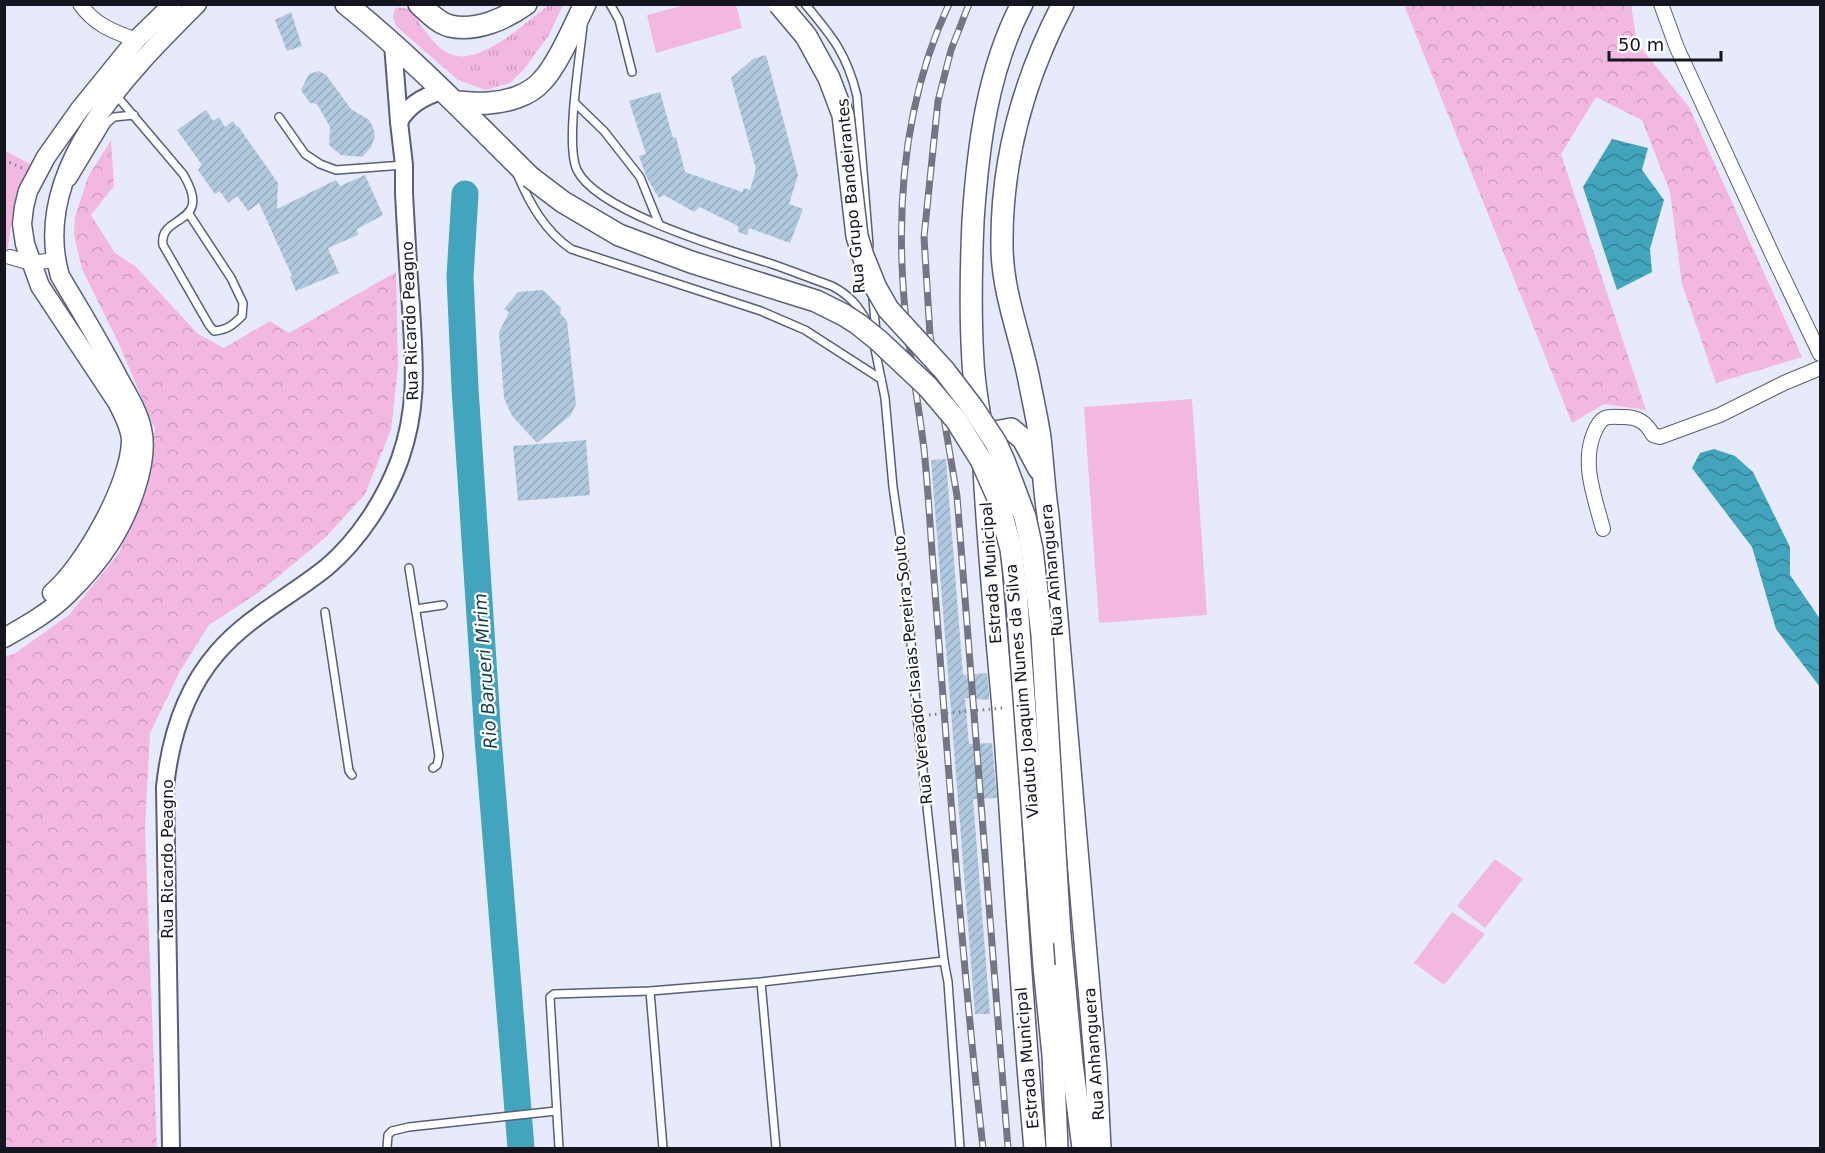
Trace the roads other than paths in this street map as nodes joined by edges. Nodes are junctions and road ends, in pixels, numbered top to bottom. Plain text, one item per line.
1 (80, 4) edge
2 (173, 4) edge
3 (197, 4) edge
4 (346, 4) edge
5 (372, 4) edge
6 (526, 4) edge
7 (610, 4) edge
8 (779, 4) edge
9 (805, 4) edge
10 (1022, 4) edge
11 (1063, 4) edge
12 (1661, 4) edge
13 (420, 5) edge
14 (585, 5) edge
15 (135, 40) junction
16 (389, 40) junction
17 (632, 72) dead end
18 (115, 93) junction
19 (449, 96) junction
20 (575, 103) junction
21 (134, 115) junction
22 (279, 117) dead end
23 (399, 122) junction
24 (497, 144) junction
25 (404, 165) junction
26 (59, 200) junction
27 (189, 214) junction
28 (22, 224) junction
29 (659, 224) junction
30 (7, 258) edge
31 (56, 260) junction
32 (31, 263) junction
33 (1821, 354) edge
34 (878, 365) junction
35 (1821, 368) edge
36 (881, 379) junction
37 (983, 449) junction
38 (1043, 481) junction
39 (1603, 529) dead end
40 (409, 568) dead end
41 (443, 604) dead end
42 (416, 609) junction
43 (325, 612) dead end
44 (4, 625) edge
45 (4, 638) edge
46 (433, 768) dead end
47 (352, 775) dead end
48 (944, 961) junction
49 (761, 982) junction
50 (650, 991) junction
51 (556, 1111) junction
52 (171, 1149) edge
53 (387, 1149) edge
54 (559, 1149) edge
55 (663, 1149) edge
56 (776, 1149) edge
57 (960, 1149) edge
58 (1035, 1149) edge
59 (1057, 1149) edge
60 (1083, 1149) edge
61 (1100, 1149) edge

1 - 15 street
2 - 15 main road
3 - 18 main road
4 - 16 main road
5 - 16 main road
6 - 13 main road
7 - 17 lane
8 - 60 main road, Viaduto Joaquim Nunes da Silva, bridge
9 - 34 lane, Rua Grupo Bandeirantes
10 - 37 main road, Estrada Municipal
11 - 38 main road, Rua Anhanguera
12 - 33 street
14 - 19 main road
14 - 20 lane, Rua Vereador Isaias Pereira Souto
15 - 28 main road
16 - 19 main road
16 - 23 street, Rua Ricardo Peagno
18 - 21 lane
18 - 26 main road
19 - 23 street
19 - 24 main road, Viaduto Joaquim Nunes da Silva
20 - 29 lane
20 - 29 lane, Rua Vereador Isaias Pereira Souto
21 - 26 lane
21 - 27 lane
22 - 25 lane
23 - 25 street, Rua Ricardo Peagno
24 - 36 lane
24 - 59 main road, Viaduto Joaquim Nunes da Silva, bridge
25 - 52 street, Rua Ricardo Peagno
26 - 31 main road
27 - 27 lane
28 - 30 street
28 - 32 main road
29 - 34 lane, Rua Vereador Isaias Pereira Souto
30 - 32 street
31 - 32 street
31 - 45 main road
32 - 44 main road
34 - 36 lane, Rua Vereador Isaias Pereira Souto
35 - 39 street
36 - 48 lane, Rua Vereador Isaias Pereira Souto
37 - 38 main road
37 - 58 main road, Estrada Municipal
38 - 61 main road, Rua Anhanguera
40 - 42 lane
41 - 42 lane
42 - 46 lane
43 - 47 lane
48 - 49 lane
48 - 57 lane, Rua Vereador Isaias Pereira Souto
49 - 50 lane
49 - 56 lane
50 - 51 lane
50 - 55 lane
51 - 53 lane
51 - 54 lane

